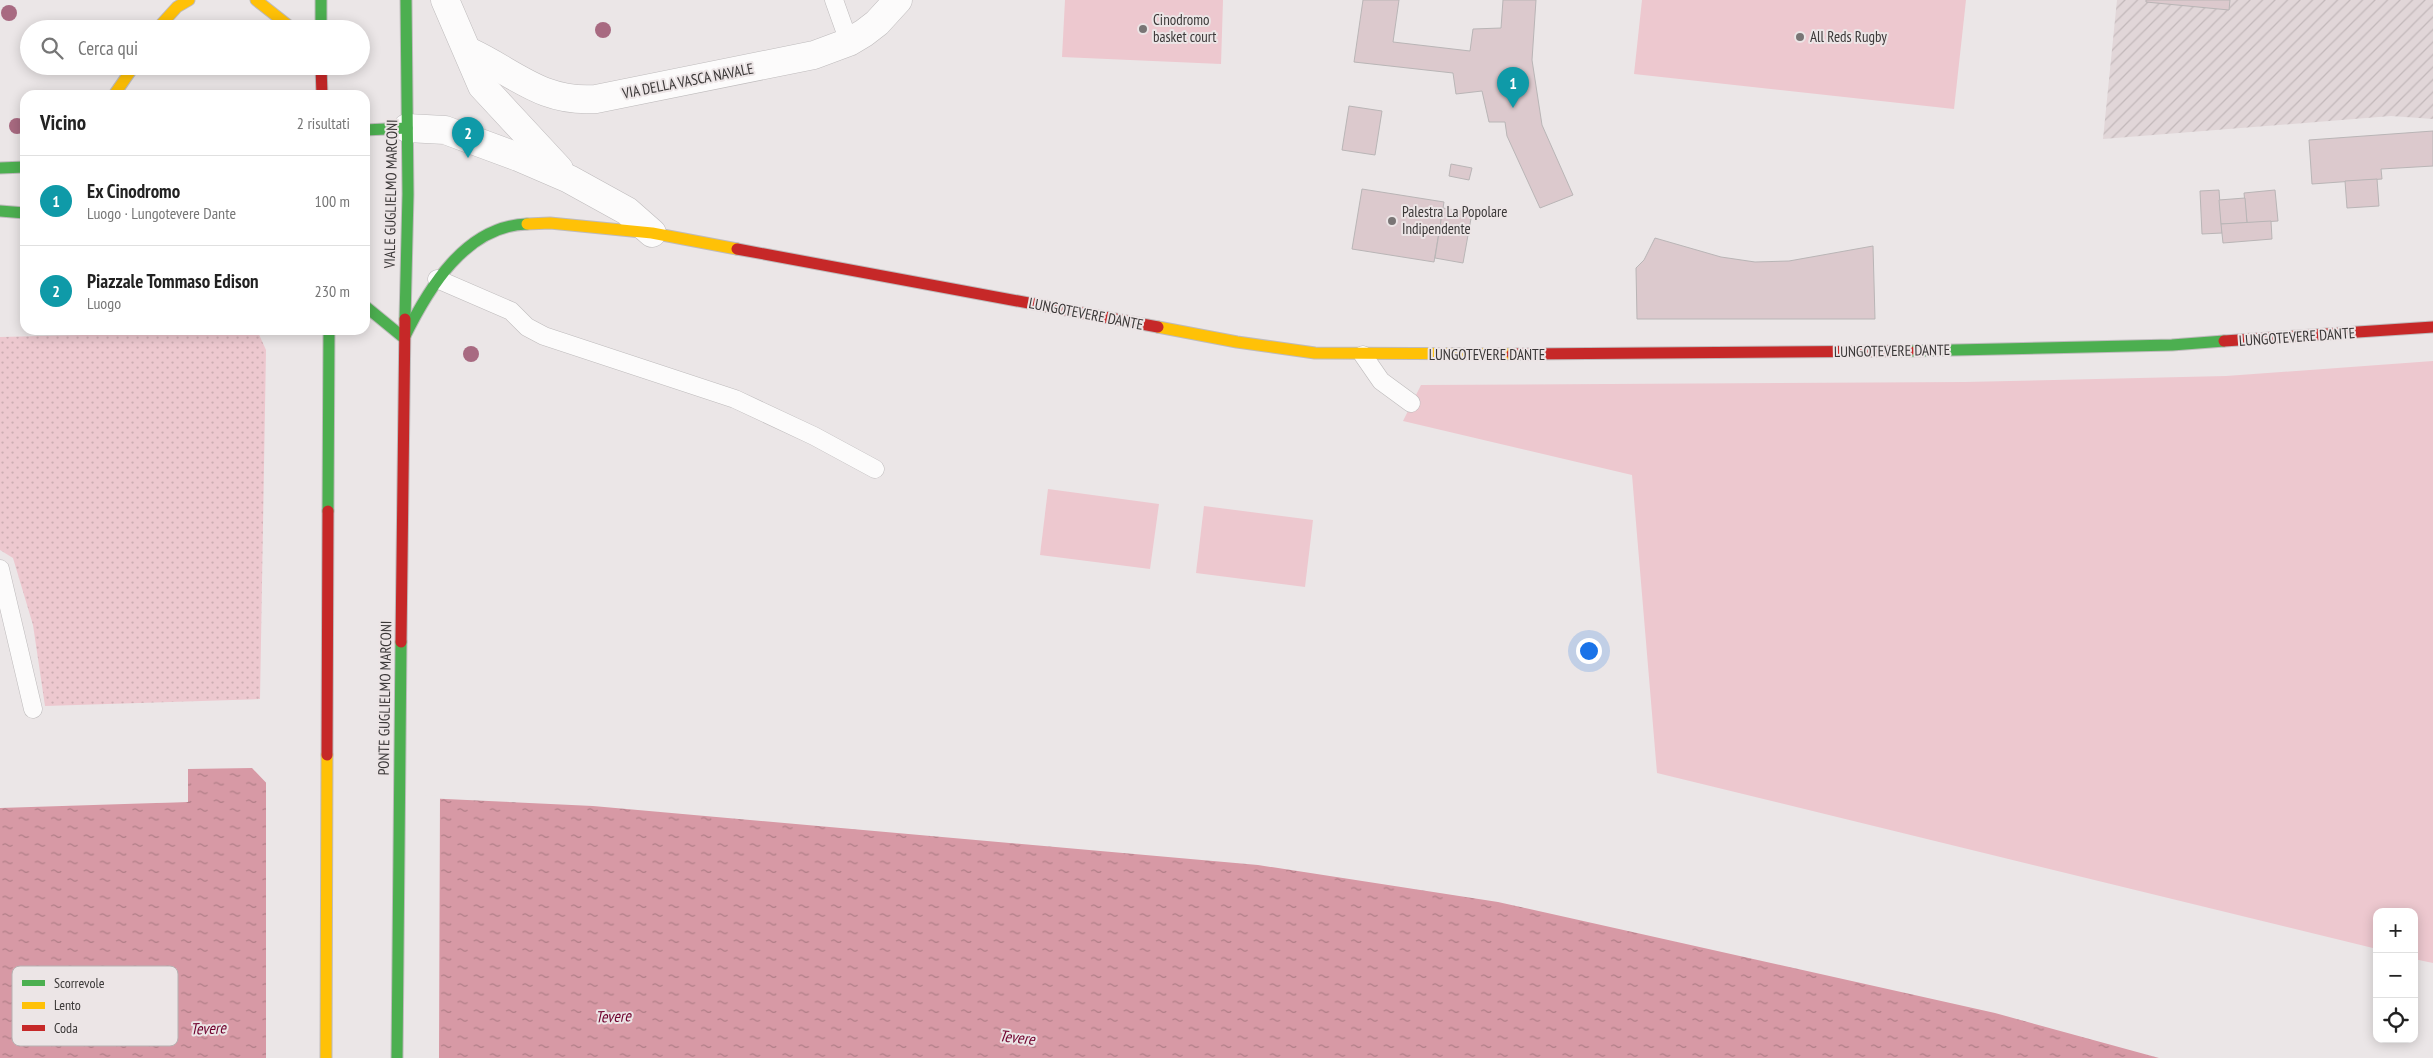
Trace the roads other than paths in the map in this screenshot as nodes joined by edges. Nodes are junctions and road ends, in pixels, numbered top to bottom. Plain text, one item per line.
1 (189, 0) edge
2 (256, 0) edge
3 (321, 0) edge
4 (406, 0) edge
5 (445, 0) edge
6 (834, 0) edge
7 (898, 0) edge
8 (166, 20) edge
9 (282, 20) edge
10 (321, 20) edge
11 (849, 42) junction
12 (470, 52) junction
13 (128, 75) edge
14 (321, 75) edge
15 (117, 90) edge
16 (322, 90) edge
17 (407, 128) junction
18 (370, 130) edge
19 (20, 166) edge
20 (0, 168) edge
21 (569, 179) junction
22 (0, 210) edge
23 (20, 212) edge
24 (652, 234) junction
25 (437, 279) junction
26 (370, 310) edge
27 (2433, 327) edge
28 (329, 335) edge
29 (404, 338) junction
30 (1363, 355) junction
31 (1410, 403) dead end
32 (875, 469) dead end
33 (0, 569) edge
34 (33, 709) dead end
35 (326, 1058) edge
36 (397, 1058) edge

1 - 8 main road
2 - 9 main road
3 - 10 main road
4 - 17 main road, VIALE GUGLIELMO MARCONI
5 - 12 street
6 - 11 lane
7 - 11 street, VIA DELLA VASCA NAVALE
11 - 12 street, VIA DELLA VASCA NAVALE
12 - 21 street
13 - 15 main road
14 - 16 main road
17 - 18 main road
17 - 21 street
17 - 29 main road, VIALE GUGLIELMO MARCONI
19 - 20 main road
21 - 24 street
22 - 23 main road
24 - 25 main road, LUNGOTEVERE DANTE
24 - 30 main road, LUNGOTEVERE DANTE
25 - 29 main road, LUNGOTEVERE DANTE
25 - 32 lane
26 - 29 main road
27 - 30 main road, LUNGOTEVERE DANTE
28 - 35 main road
29 - 36 main road, PONTE GUGLIELMO MARCONI
30 - 31 lane
33 - 34 lane

